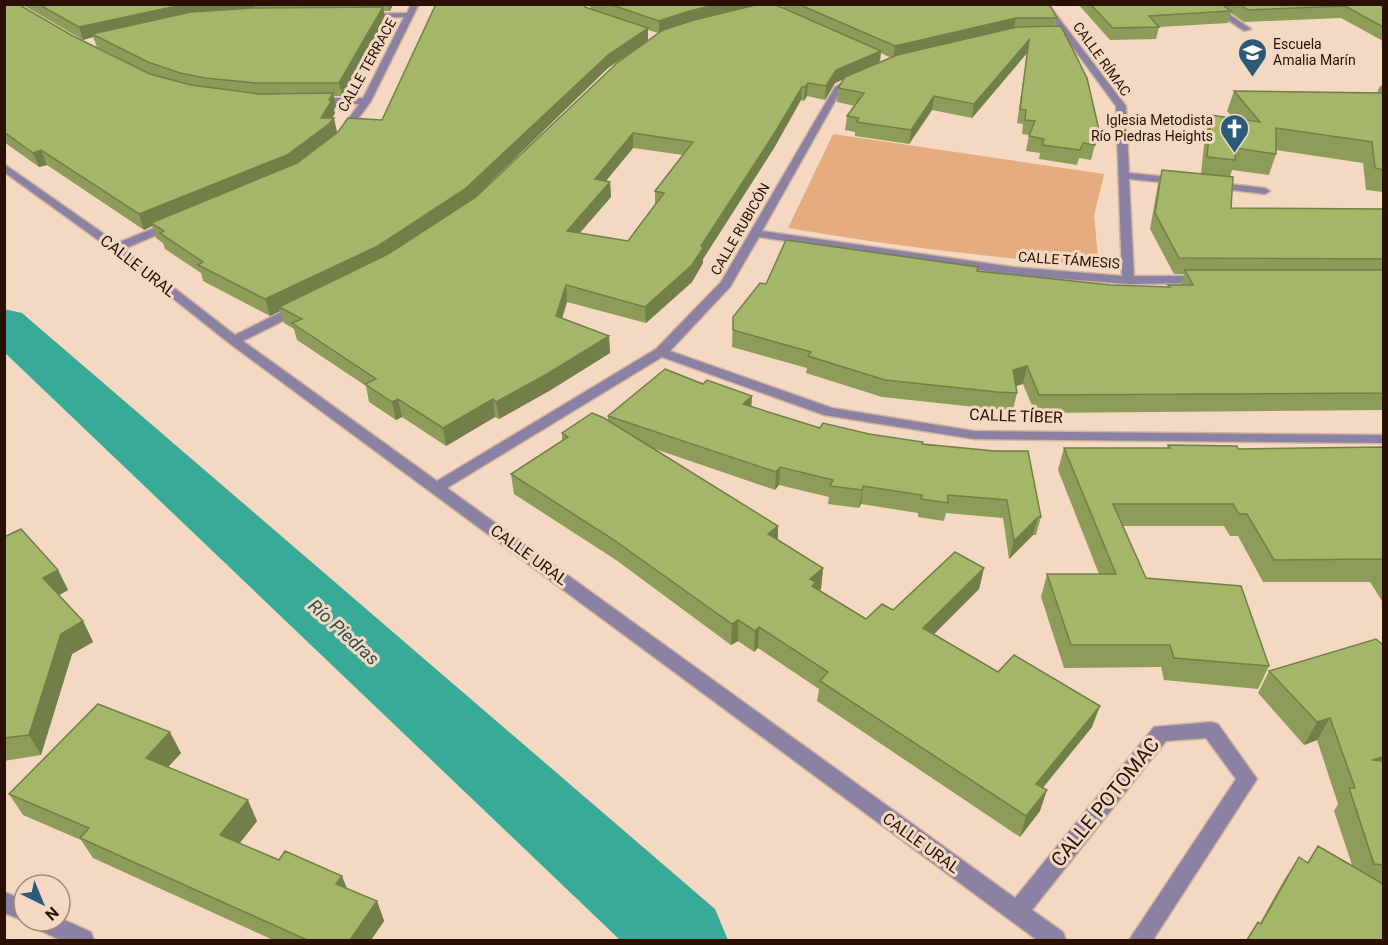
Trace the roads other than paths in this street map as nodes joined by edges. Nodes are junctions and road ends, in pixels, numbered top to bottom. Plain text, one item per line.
1 (415, 4) edge
2 (1044, 4) edge
3 (1208, 4) edge
4 (409, 15) junction
5 (350, 16) edge
6 (1247, 29) dead end
7 (1068, 34) junction
8 (1046, 35) edge
9 (864, 77) edge
10 (309, 101) edge
11 (366, 101) junction
12 (338, 142) edge
13 (4, 167) edge
14 (1122, 175) junction
15 (1193, 183) edge
16 (1205, 184) edge
17 (1264, 191) dead end
18 (179, 222) edge
19 (755, 233) junction
20 (116, 248) junction
21 (1128, 280) junction
22 (1209, 280) edge
23 (305, 305) edge
24 (234, 340) junction
25 (660, 352) junction
26 (1383, 439) edge
27 (438, 487) junction
28 (1016, 913) junction
29 (68, 933) edge
30 (83, 940) edge
31 (1055, 940) edge
32 (1140, 940) edge

1 - 4 street, CALLE TERRACE
2 - 7 street, CALLE RÍMAC
3 - 6 street
4 - 5 street
4 - 11 street, CALLE TERRACE
7 - 8 street
7 - 14 street, CALLE RÍMAC
9 - 19 street, CALLE RUBICÓN
10 - 11 street
11 - 12 street, CALLE TERRACE
13 - 20 street, CALLE URAL
14 - 15 street
14 - 21 street, CALLE RÍMAC
16 - 17 street
18 - 20 street
19 - 21 street, CALLE TÁMESIS
19 - 25 street, CALLE RUBICÓN
20 - 24 street, CALLE URAL
21 - 22 street, CALLE TÁMESIS
23 - 24 street
24 - 27 street, CALLE URAL
25 - 26 street, CALLE TÍBER
25 - 27 street, CALLE RUBICÓN
27 - 28 street, CALLE URAL
28 - 31 street, CALLE URAL
28 - 32 street, CALLE POTOMAC
29 - 30 street

